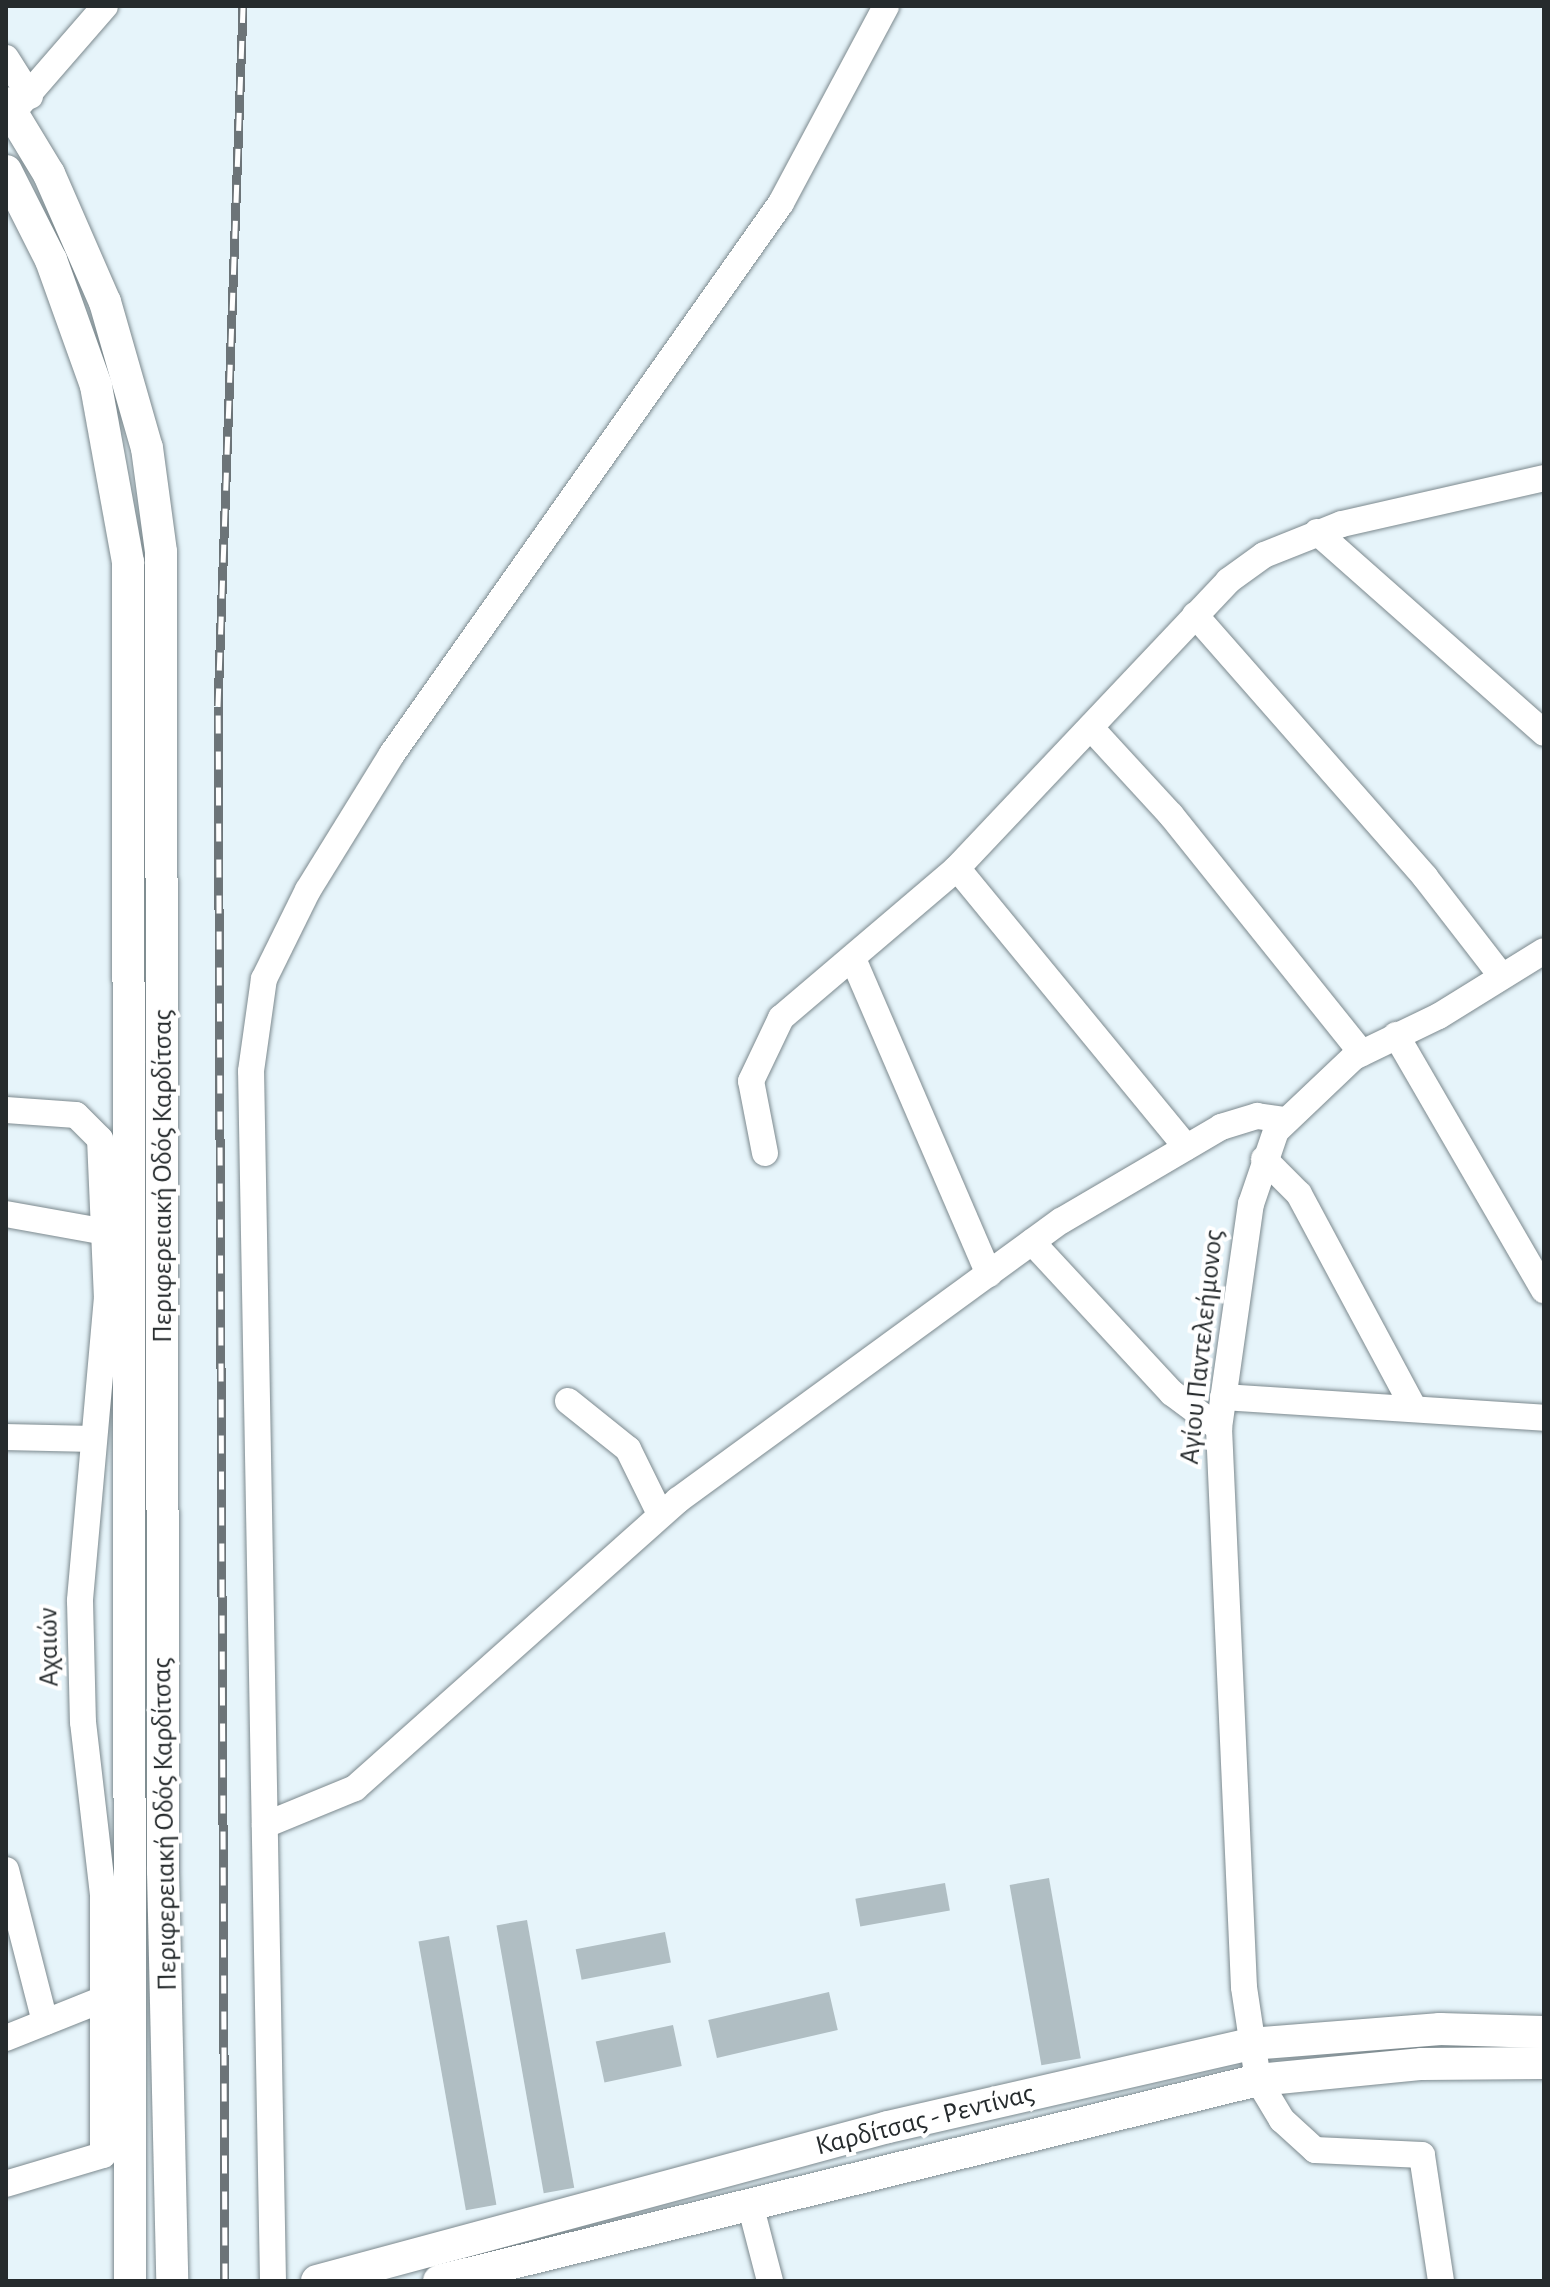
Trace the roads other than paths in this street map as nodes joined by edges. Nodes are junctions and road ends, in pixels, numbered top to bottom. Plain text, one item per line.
1 (105, 6) edge
2 (886, 6) edge
3 (6, 58) edge
4 (16, 103) edge
5 (6, 171) edge
6 (1544, 478) edge
7 (1317, 532) junction
8 (1195, 615) junction
9 (1091, 728) junction
10 (1544, 733) edge
11 (957, 868) junction
12 (1544, 951) edge
13 (854, 961) junction
14 (1500, 974) junction
15 (1396, 1035) junction
16 (1362, 1053) junction
17 (6, 1110) edge
18 (1284, 1120) junction
19 (1186, 1147) junction
20 (765, 1153) dead end
21 (1264, 1159) junction
22 (6, 1214) edge
23 (106, 1232) junction
24 (1032, 1242) junction
25 (989, 1274) junction
26 (1541, 1277) edge
27 (1223, 1397) junction
28 (568, 1401) dead end
29 (1413, 1407) junction
30 (1544, 1418) edge
31 (1219, 1428) junction
32 (6, 1437) edge
33 (93, 1439) junction
34 (660, 1514) junction
35 (265, 1825) junction
36 (6, 1870) edge
37 (101, 2000) junction
38 (45, 2022) junction
39 (1544, 2032) edge
40 (6, 2038) edge
41 (1250, 2044) junction
42 (1544, 2063) edge
43 (1258, 2080) junction
44 (6, 2184) edge
45 (595, 2204) junction
46 (750, 2204) junction
47 (604, 2238) junction
48 (130, 2281) edge
49 (172, 2281) edge
50 (273, 2281) edge
51 (317, 2281) edge
52 (439, 2281) edge
53 (770, 2281) edge
54 (1441, 2281) edge

1 - 4 street
2 - 35 street
3 - 4 street
4 - 49 main road, Περιφερειακή Οδός Καρδίτσας
5 - 48 main road, Περιφερειακή Οδός Καρδίτσας
6 - 7 street
7 - 8 street
7 - 10 street
8 - 9 street
8 - 14 street
9 - 11 street
9 - 16 street
11 - 13 street
11 - 19 street
12 - 14 street, Αγίου Παντελεήμονος
13 - 20 street
13 - 25 street
14 - 15 street, Αγίου Παντελεήμονος
15 - 16 street, Αγίου Παντελεήμονος
15 - 26 street
16 - 18 street, Αγίου Παντελεήμονος
17 - 23 street, Αχαιών
18 - 19 street
18 - 21 street, Αγίου Παντελεήμονος
19 - 24 street
21 - 27 street, Αγίου Παντελεήμονος
21 - 29 street
22 - 23 street
23 - 33 street, Αχαιών
24 - 25 street
24 - 31 street
25 - 34 street
27 - 29 street
27 - 31 street, Αγίου Παντελεήμονος
28 - 34 street
29 - 30 street
31 - 41 street, Αγίου Παντελεήμονος
32 - 33 street
33 - 37 street, Αχαιών
34 - 35 street
35 - 50 street
36 - 38 street
37 - 38 street
37 - 44 street, Αχαιών
38 - 40 street
39 - 41 main road, Καρδίτσας - Ρεντίνας
41 - 43 street, Αγίου Παντελεήμονος
41 - 45 main road, Καρδίτσας - Ρεντίνας
42 - 43 main road, Καρδίτσας - Ρεντίνας
43 - 46 main road, Καρδίτσας - Ρεντίνας
43 - 54 street, Αγίου Παντελεήμονος
45 - 47 main road
45 - 51 main road, Καρδίτσας - Ρεντίνας
46 - 47 main road, Καρδίτσας - Ρεντίνας
46 - 53 street
47 - 52 main road, Καρδίτσας - Ρεντίνας

